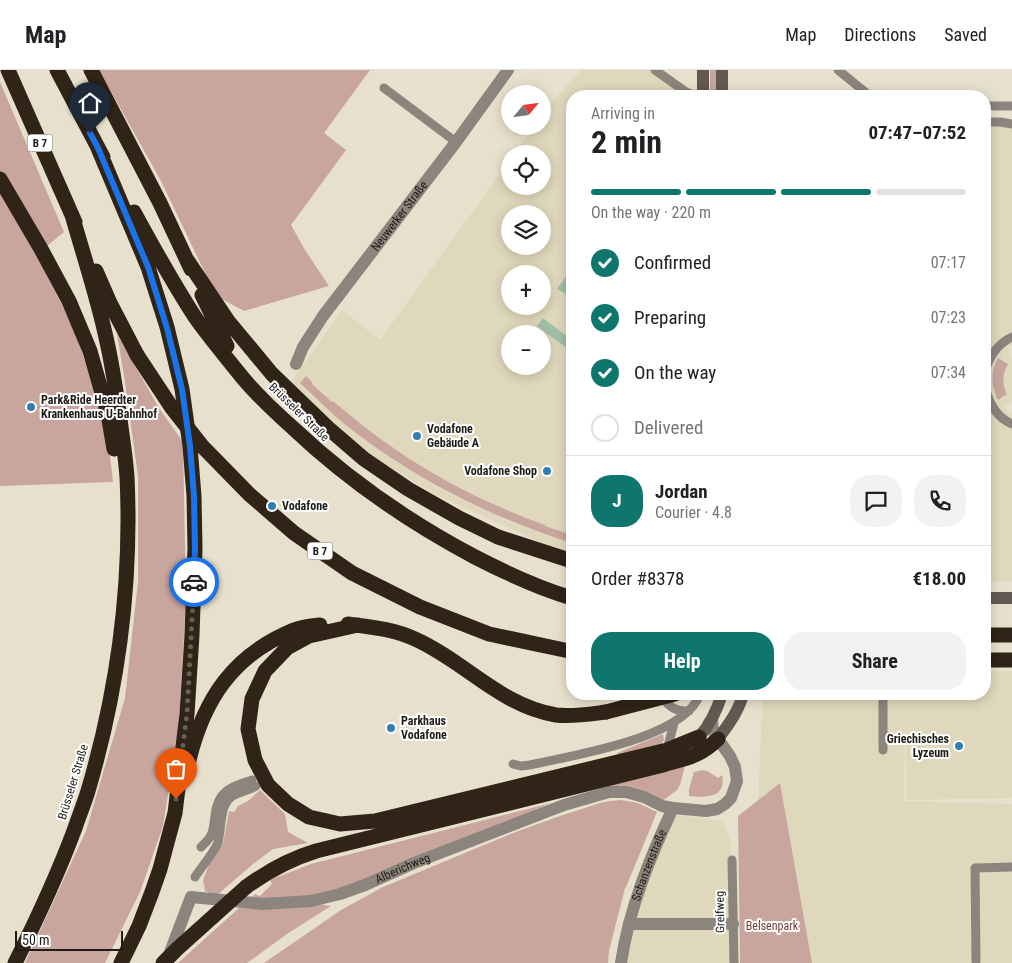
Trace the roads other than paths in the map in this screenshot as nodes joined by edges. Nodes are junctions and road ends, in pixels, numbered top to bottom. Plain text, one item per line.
1 (8, 70) edge
2 (57, 70) edge
3 (91, 70) edge
4 (508, 70) edge
5 (655, 70) edge
6 (703, 70) edge
7 (722, 70) edge
8 (838, 70) edge
9 (384, 88) dead end
10 (683, 90) edge
11 (703, 90) edge
12 (722, 90) edge
13 (863, 90) edge
14 (991, 106) edge
15 (1012, 106) edge
16 (991, 122) edge
17 (1012, 124) edge
18 (456, 142) junction
19 (98, 148) junction
20 (0, 179) edge
21 (72, 215) junction
22 (187, 260) junction
23 (1012, 337) edge
24 (991, 356) edge
25 (296, 364) dead end
26 (243, 379) junction
27 (991, 404) edge
28 (1012, 424) edge
29 (128, 524) junction
30 (566, 558) edge
31 (566, 596) edge
32 (991, 598) edge
33 (1012, 598) edge
34 (358, 625) junction
35 (991, 635) edge
36 (1012, 635) edge
37 (566, 651) edge
38 (991, 660) edge
39 (1012, 660) edge
40 (651, 700) edge
41 (664, 700) edge
42 (697, 700) edge
43 (720, 700) edge
44 (742, 700) edge
45 (883, 700) edge
46 (689, 711) junction
47 (712, 720) junction
48 (674, 722) junction
49 (700, 737) junction
50 (718, 739) junction
51 (607, 748) junction
52 (667, 750) junction
53 (883, 750) dead end
54 (513, 764) dead end
55 (585, 770) junction
56 (673, 808) junction
57 (175, 813) junction
58 (200, 847) dead end
59 (732, 860) dead end
60 (1012, 867) edge
61 (195, 877) dead end
62 (629, 924) junction
63 (733, 924) junction
64 (976, 961) dead end
65 (15, 963) edge
66 (121, 963) edge
67 (165, 963) edge
68 (621, 963) edge
69 (734, 963) edge

1 - 21 highway, Brüsseler Straße / B 7
2 - 19 highway, Brüsseler Straße
3 - 22 highway
4 - 18 street, Neuwerker Straße
5 - 10 lane
6 - 11 street
7 - 12 street
8 - 13 lane
9 - 18 lane
14 - 15 lane
16 - 17 lane
18 - 25 street, Neuwerker Straße
19 - 26 highway, Brüsseler Straße
19 - 57 highway, Brüsseler Straße
20 - 29 highway
21 - 29 highway, Brüsseler Straße
21 - 37 highway, Brüsseler Straße / B 7, bridge
22 - 26 highway
22 - 30 highway
23 - 24 lane
26 - 31 highway, Brüsseler Straße
27 - 28 lane
29 - 65 highway, Brüsseler Straße
32 - 33 street
34 - 40 highway, bridge
34 - 55 highway
34 - 57 highway
35 - 36 highway
38 - 39 highway
41 - 46 lane
42 - 46 lane
43 - 47 street
44 - 50 street
45 - 53 lane
46 - 48 lane
47 - 49 street
47 - 50 street, Alberichweg
48 - 51 lane
48 - 52 lane
49 - 50 street
49 - 52 highway
50 - 56 street, Alberichweg
50 - 67 highway, bridge
51 - 54 lane
51 - 55 lane
52 - 55 highway
56 - 62 street, Schanzenstraße
56 - 67 street, Alberichweg
57 - 66 highway, Brüsseler Straße
58 - 61 lane
59 - 63 lane, Greifweg
60 - 64 lane
62 - 63 street
62 - 68 street, Schanzenstraße
63 - 69 lane, Greifweg

